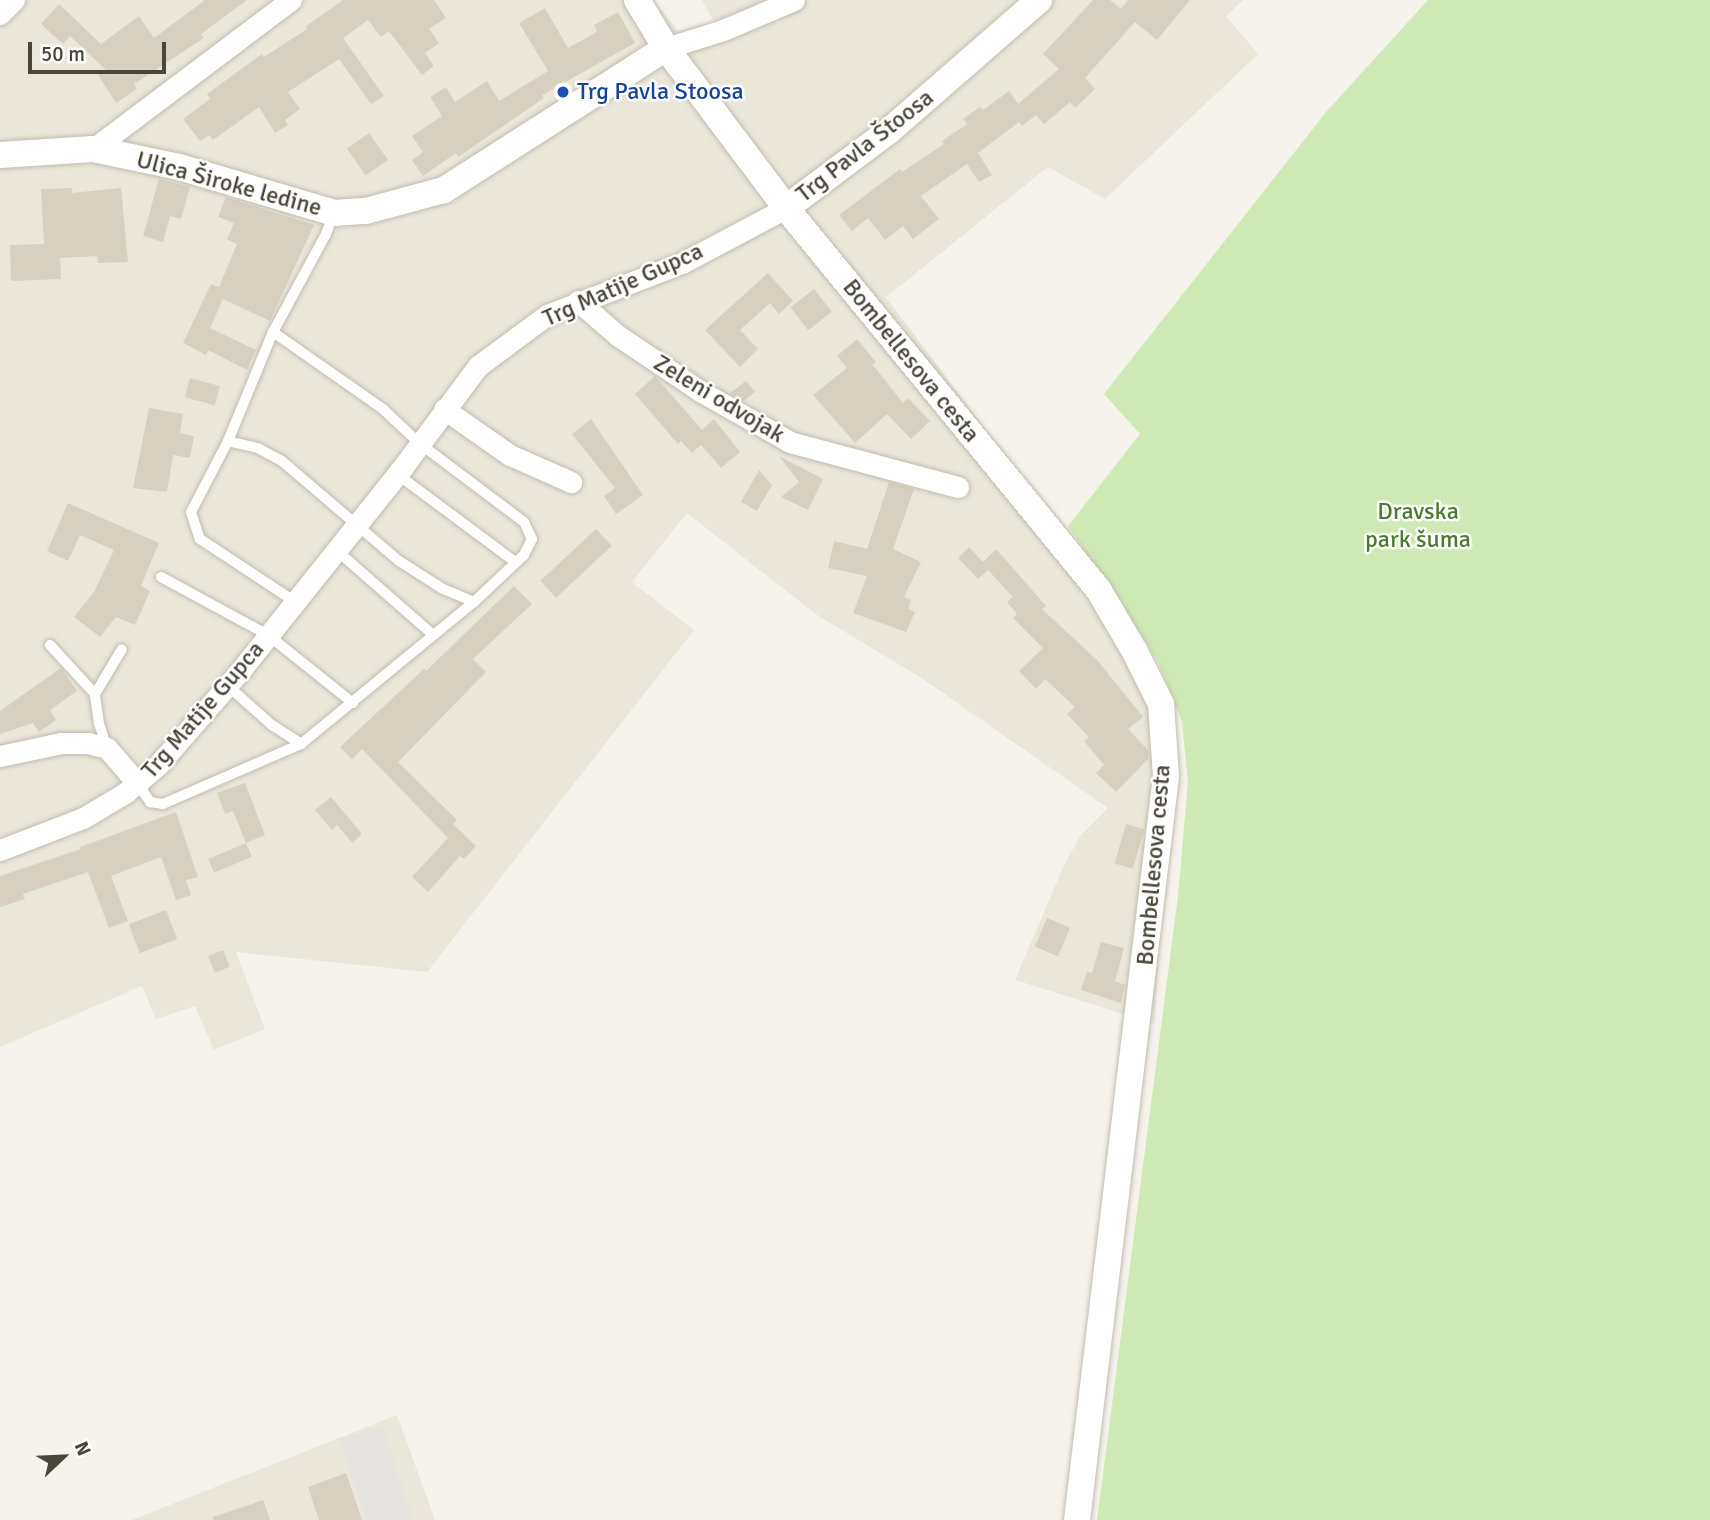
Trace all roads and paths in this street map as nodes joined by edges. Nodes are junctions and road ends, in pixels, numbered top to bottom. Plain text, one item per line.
1 (14, 0) edge
2 (291, 0) edge
3 (637, 0) edge
4 (794, 0) edge
5 (1039, 0) edge
6 (0, 14) edge
7 (666, 48) junction
8 (93, 149) junction
9 (0, 155) edge
10 (786, 208) junction
11 (334, 213) junction
12 (578, 300) junction
13 (273, 332) junction
14 (444, 409) junction
15 (228, 440) junction
16 (419, 443) junction
17 (397, 474) junction
18 (571, 482) dead end
19 (957, 487) dead end
20 (355, 524) junction
21 (335, 549) junction
22 (515, 562) junction
23 (161, 577) dead end
24 (294, 601) junction
25 (474, 602) junction
26 (432, 634) junction
27 (268, 635) junction
28 (50, 645) dead end
29 (122, 649) dead end
30 (228, 686) junction
31 (95, 694) junction
32 (353, 704) junction
33 (302, 744) junction
34 (107, 748) junction
35 (0, 756) edge
36 (138, 784) junction
37 (0, 850) edge
38 (1077, 1520) edge

1 - 6 street
2 - 8 street
3 - 7 street, Trg Pavla Štoosa
4 - 7 street
5 - 10 street, Trg Pavla Štoosa
7 - 10 street, Trg Pavla Štoosa
7 - 11 street, Ulica Široke ledine
8 - 9 street, Ulica Široke ledine
8 - 11 street, Ulica Široke ledine
10 - 12 street, Trg Matije Gupca
10 - 38 street, Bombellesova cesta
11 - 13 lane
12 - 14 street, Trg Matije Gupca
12 - 19 street, Zeleni odvojak
13 - 15 lane
13 - 16 lane, Trg Matije Gupca
14 - 16 street, Trg Matije Gupca
14 - 18 street
15 - 20 lane
15 - 24 lane
16 - 17 street, Trg Matije Gupca
16 - 22 lane, Trg Matije Gupca
17 - 20 street, Trg Matije Gupca
17 - 22 lane
20 - 21 street, Trg Matije Gupca
20 - 25 lane
21 - 24 street, Trg Matije Gupca
21 - 26 lane
22 - 25 lane, Trg Matije Gupca
23 - 27 lane, Trg Matije Gupca
24 - 27 street, Trg Matije Gupca
25 - 26 lane, Trg Matije Gupca
26 - 32 lane, Trg Matije Gupca
27 - 30 street, Trg Matije Gupca
27 - 32 lane, Trg Matije Gupca
28 - 31 lane
29 - 31 lane
30 - 33 lane
30 - 36 street, Trg Matije Gupca
31 - 34 lane
32 - 33 lane, Trg Matije Gupca
33 - 36 lane, Trg Matije Gupca
34 - 35 street, Trg Matije Gupca
34 - 36 street, Trg Matije Gupca
36 - 37 street, Trg Matije Gupca

